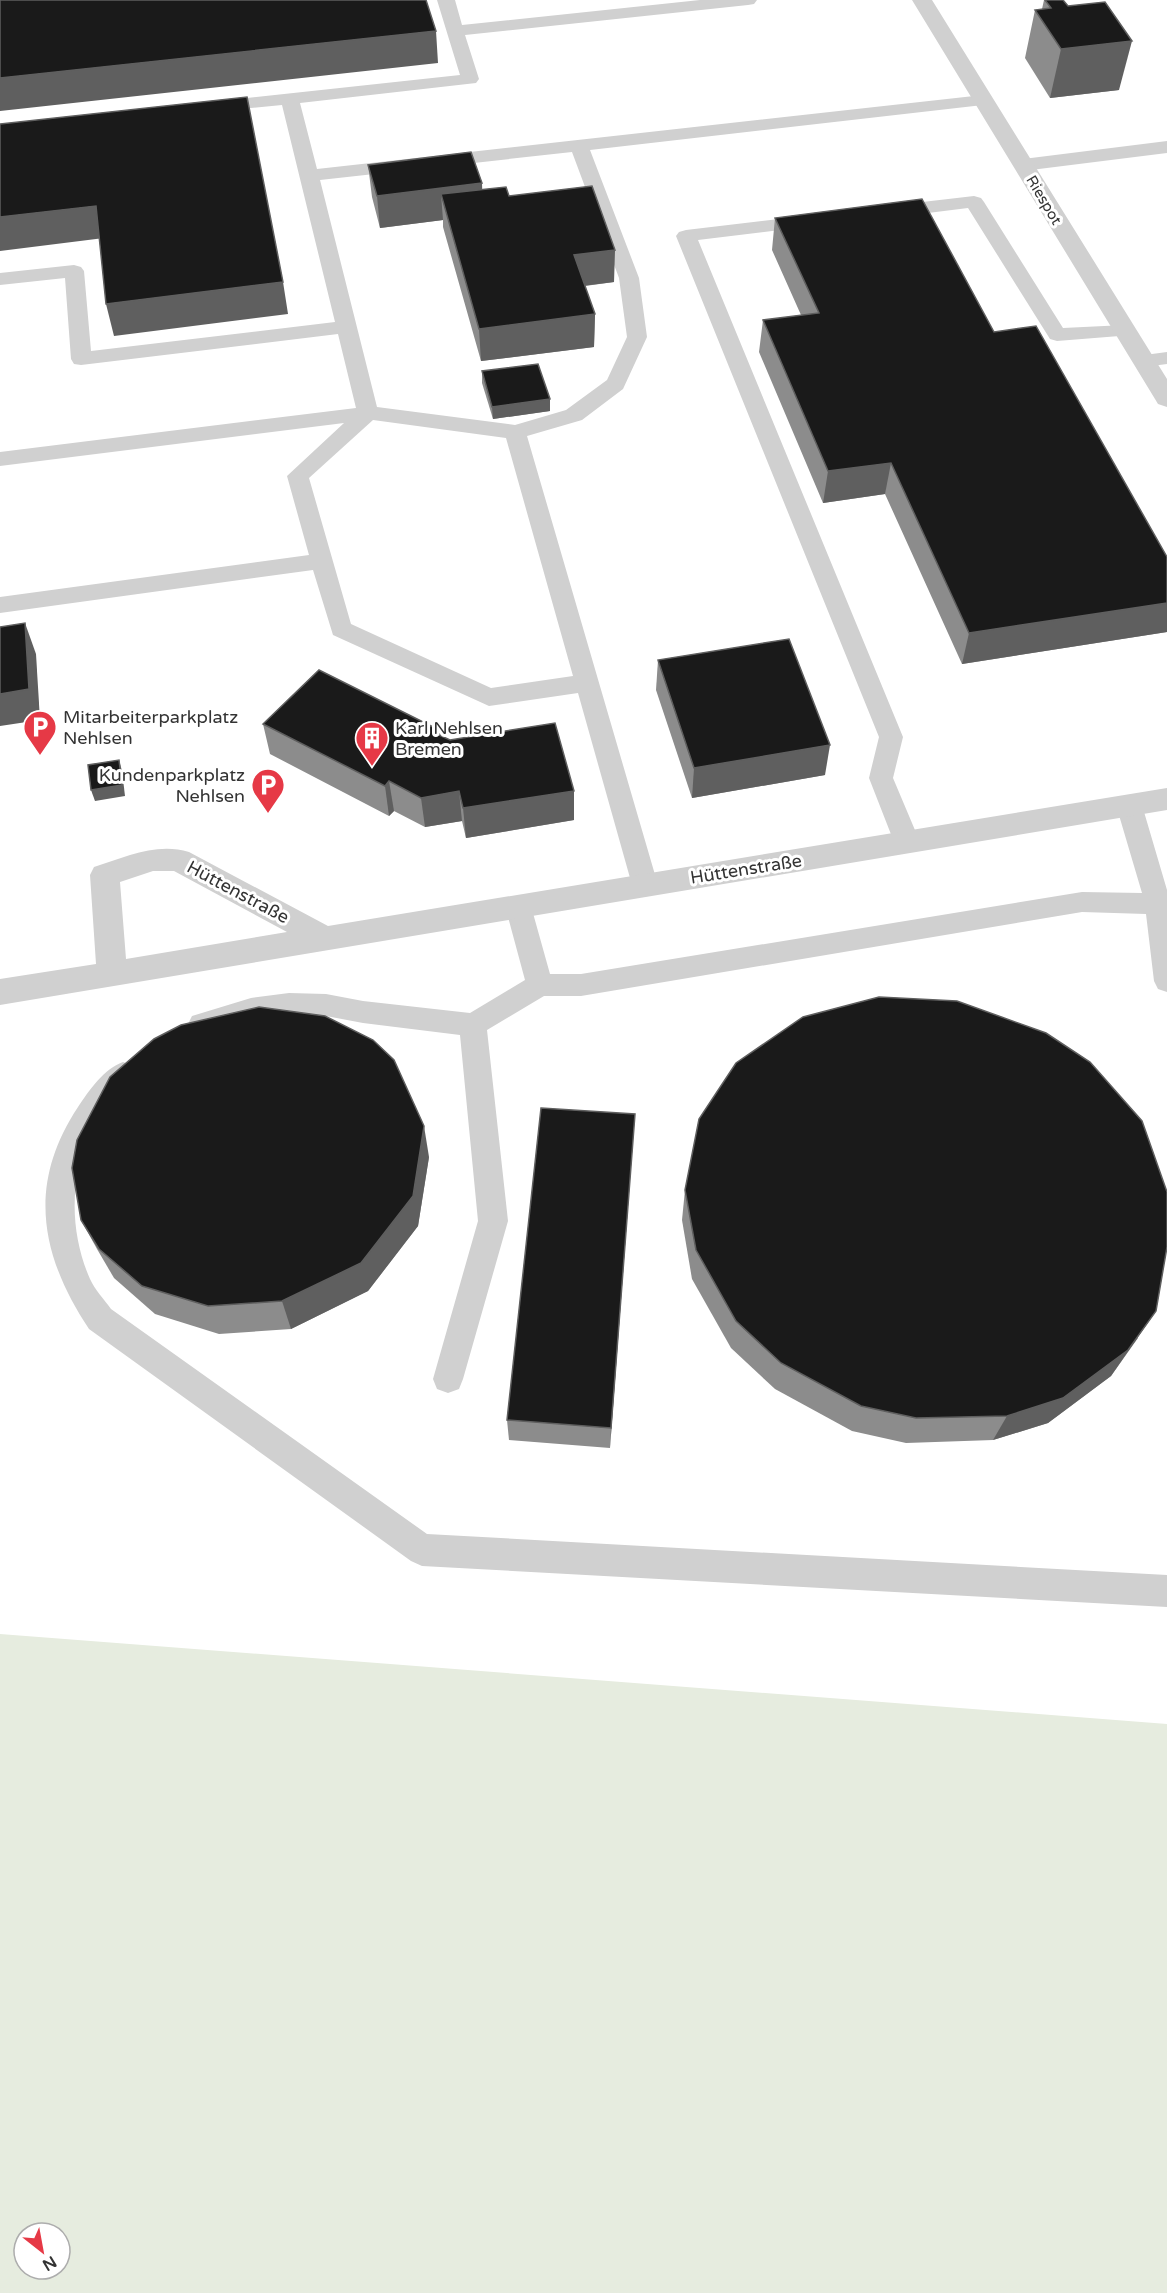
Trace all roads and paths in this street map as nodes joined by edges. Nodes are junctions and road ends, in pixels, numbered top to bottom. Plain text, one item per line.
1 (446, 0) edge
2 (748, 0) edge
3 (922, 0) edge
4 (456, 31) junction
5 (290, 99) junction
6 (983, 100) junction
7 (197, 109) edge
8 (579, 146) junction
9 (1167, 147) edge
10 (1023, 165) junction
11 (309, 176) junction
12 (870, 214) edge
13 (836, 218) edge
14 (0, 279) edge
15 (347, 327) junction
16 (1125, 331) junction
17 (1167, 358) edge
18 (1144, 361) junction
19 (1167, 399) edge
20 (368, 413) junction
21 (515, 432) junction
22 (0, 459) edge
23 (321, 561) junction
24 (0, 605) edge
25 (587, 683) junction
26 (1167, 799) edge
27 (1129, 806) junction
28 (907, 842) junction
29 (645, 885) junction
30 (1162, 905) edge
31 (518, 906) junction
32 (325, 938) junction
33 (112, 975) junction
34 (1167, 981) edge
35 (540, 985) junction
36 (0, 992) edge
37 (472, 1025) junction
38 (178, 1034) edge
39 (145, 1054) edge
40 (448, 1379) dead end
41 (1167, 1591) edge

1 - 4 lane
2 - 4 lane
3 - 6 street, Riespot
4 - 5 lane
5 - 7 lane
5 - 11 lane
6 - 8 lane
6 - 10 street, Riespot
8 - 11 lane
8 - 21 lane
9 - 10 lane
10 - 16 street, Riespot
11 - 15 lane
12 - 16 lane
13 - 28 lane
14 - 15 lane
15 - 20 lane
16 - 18 street, Riespot
17 - 18 lane
18 - 19 street, Riespot
20 - 21 lane
20 - 22 lane
20 - 23 lane
21 - 25 lane
23 - 24 lane
23 - 25 lane
25 - 29 lane
26 - 27 street, Hüttenstraße
27 - 28 street, Hüttenstraße
27 - 30 lane
28 - 29 street, Hüttenstraße
29 - 31 street, Hüttenstraße
30 - 34 lane
30 - 35 lane
31 - 32 street, Hüttenstraße
31 - 35 lane
32 - 33 street, Hüttenstraße
32 - 33 street, Hüttenstraße
33 - 36 street, Hüttenstraße
35 - 37 lane
37 - 38 lane
37 - 40 lane
39 - 41 lane

